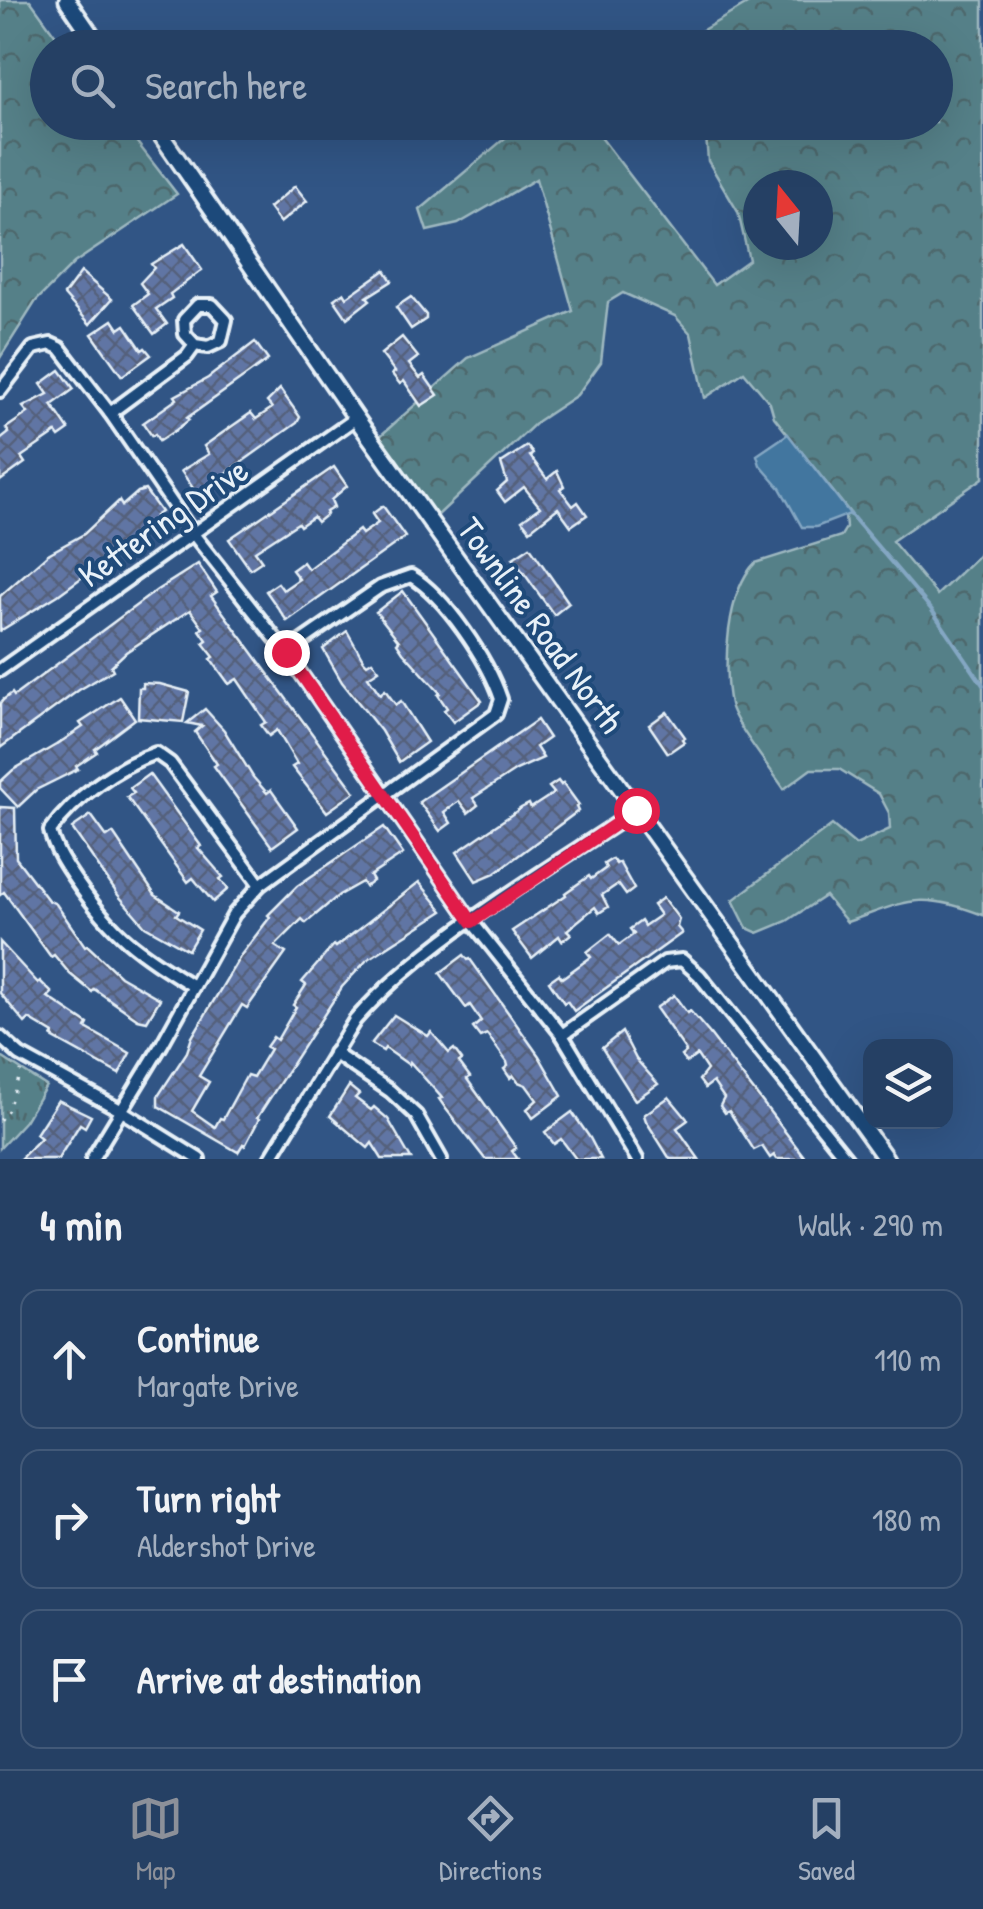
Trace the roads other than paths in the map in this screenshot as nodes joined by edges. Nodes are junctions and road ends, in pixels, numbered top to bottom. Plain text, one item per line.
1 (67, 0) edge
2 (88, 30) edge
3 (164, 140) edge
4 (195, 346) junction
5 (0, 391) edge
6 (110, 413) junction
7 (356, 418) junction
8 (194, 535) junction
9 (286, 652) junction
10 (0, 670) edge
11 (385, 793) junction
12 (636, 810) junction
13 (260, 885) junction
14 (472, 922) junction
15 (193, 986) junction
16 (562, 1035) junction
17 (0, 1037) edge
18 (334, 1053) junction
19 (122, 1111) junction
20 (92, 1159) edge
21 (199, 1159) edge
22 (270, 1159) edge
23 (442, 1159) edge
24 (637, 1159) edge
25 (847, 1159) edge
26 (886, 1159) edge

1 - 2 main road
3 - 7 main road, Townline Road North
4 - 4 street
4 - 6 street
5 - 6 street
6 - 8 street
7 - 8 street, Kettering Drive
7 - 12 main road, Townline Road North
8 - 9 street
8 - 10 street, Kettering Drive
9 - 11 street
9 - 11 street
11 - 13 street
11 - 14 street
12 - 14 street
12 - 26 main road, Townline Road North
13 - 15 street
13 - 15 street
14 - 16 street
14 - 18 street
15 - 19 street
16 - 24 street
16 - 25 street
17 - 19 street
18 - 22 street
18 - 23 street
19 - 20 street
19 - 21 street

